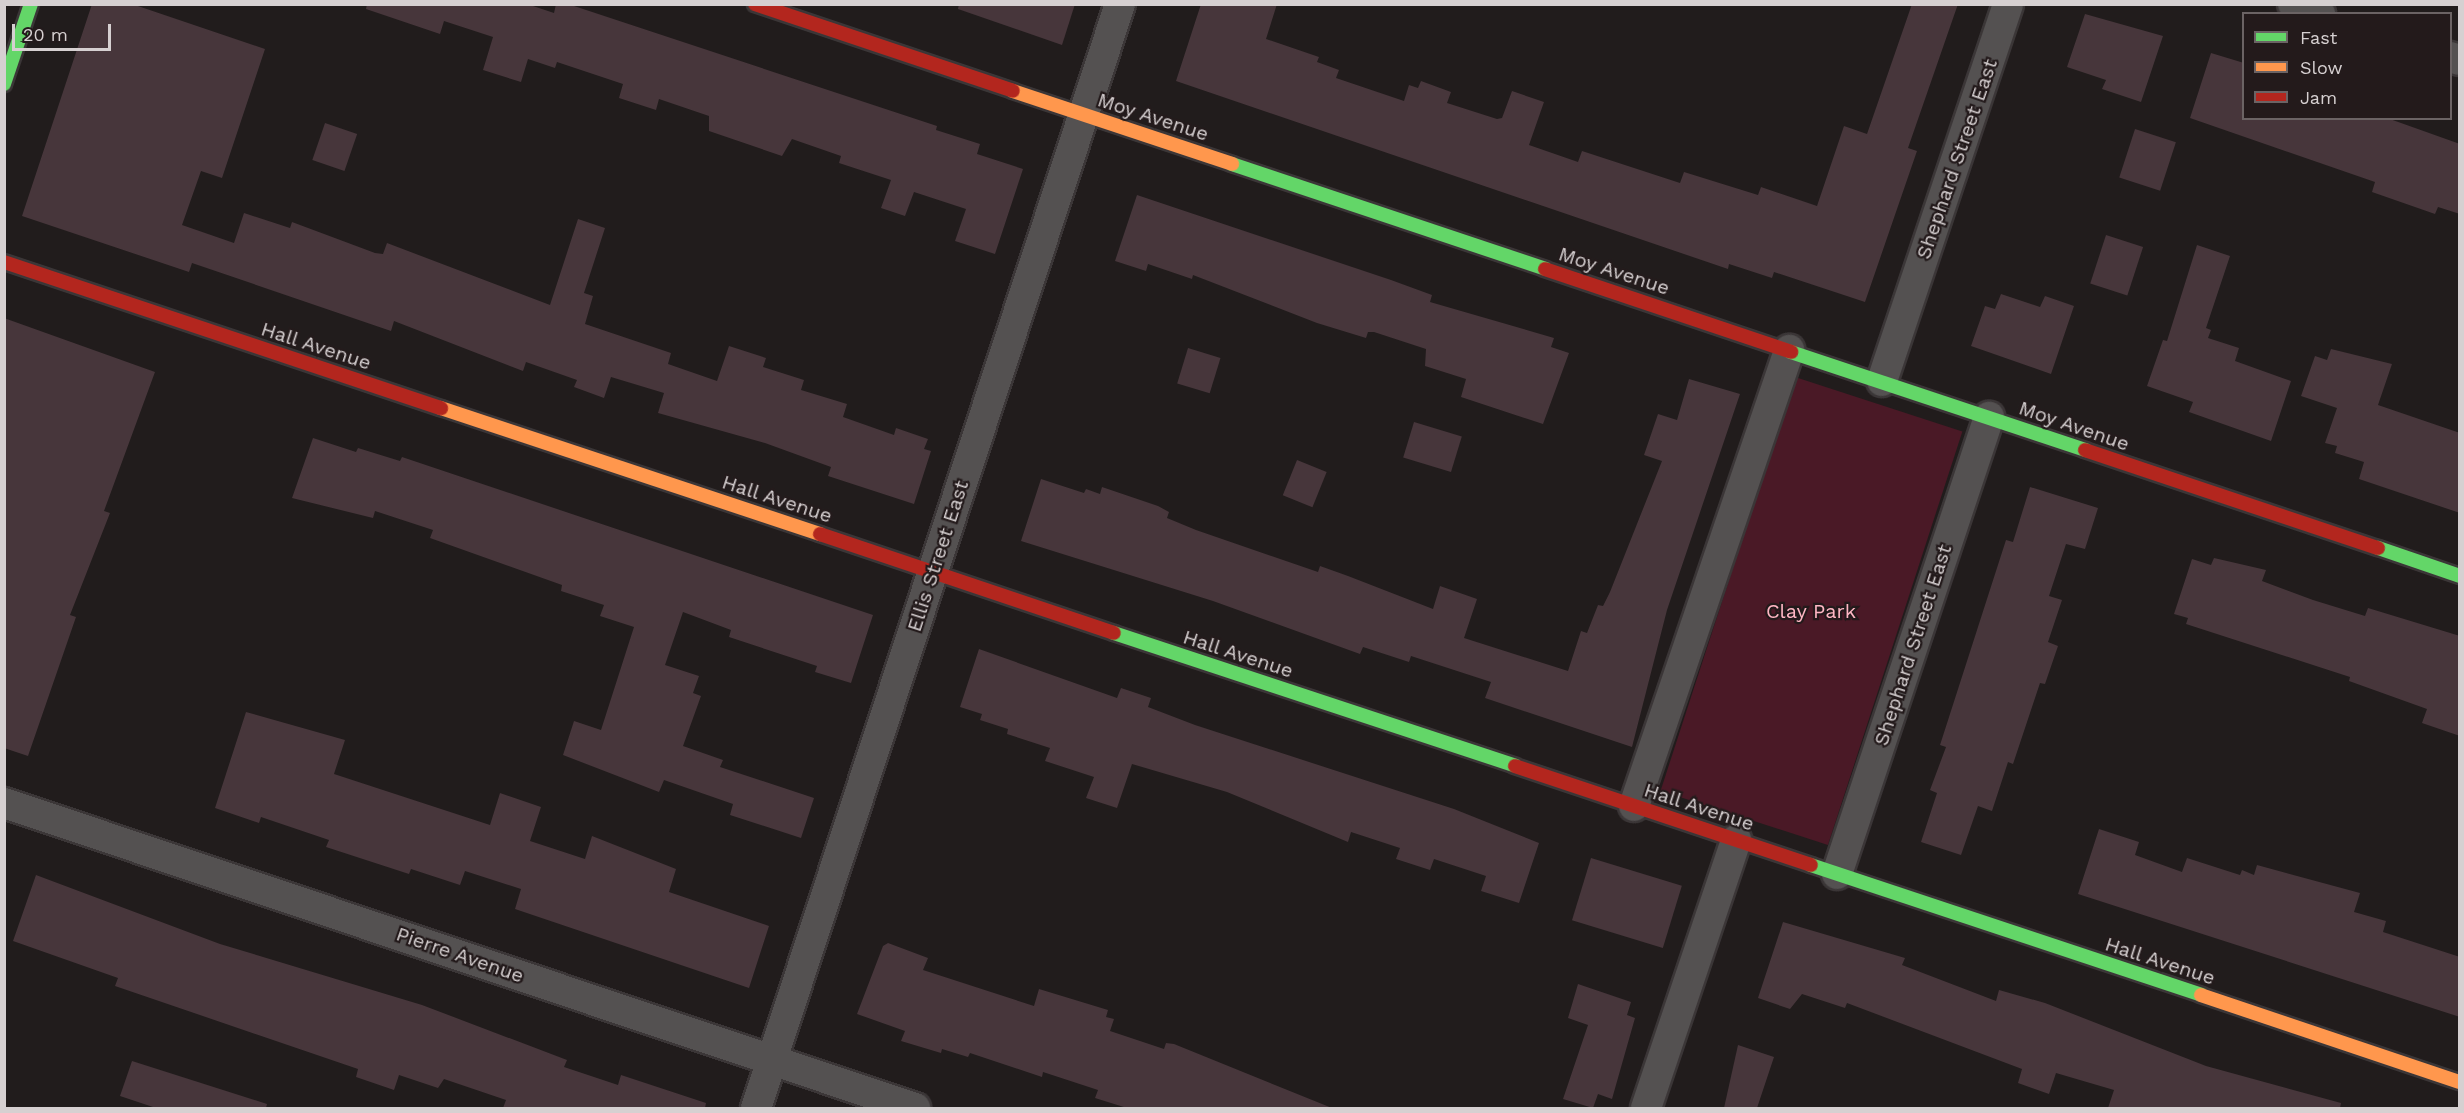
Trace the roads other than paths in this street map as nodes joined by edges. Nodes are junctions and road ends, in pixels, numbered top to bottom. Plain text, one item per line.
1 (31, 4) edge
2 (755, 4) edge
3 (1120, 4) edge
4 (2008, 4) edge
5 (2293, 4) edge
6 (2314, 12) edge
7 (4, 84) edge
8 (1083, 114) junction
9 (4, 262) edge
10 (1789, 350) junction
11 (1882, 381) junction
12 (1989, 417) junction
13 (933, 572) junction
14 (2460, 576) edge
15 (4, 803) edge
16 (1634, 806) junction
17 (1736, 840) junction
18 (1837, 874) junction
19 (772, 1060) junction
20 (2460, 1082) edge
21 (756, 1108) edge
22 (915, 1108) edge
23 (1646, 1108) edge

1 - 7 street
2 - 8 street, Moy Avenue
3 - 8 street, Ellis Street East
4 - 11 street, Shephard Street East
5 - 6 street
8 - 10 street, Moy Avenue
8 - 13 street, Ellis Street East
9 - 13 street, Hall Avenue
10 - 11 street, Moy Avenue
10 - 16 street
11 - 12 street, Moy Avenue
12 - 14 street, Moy Avenue
12 - 18 street, Shephard Street East
13 - 16 street, Hall Avenue
13 - 19 street, Ellis Street East
15 - 19 street, Pierre Avenue
16 - 17 street, Hall Avenue
17 - 18 street, Hall Avenue
17 - 23 street
18 - 20 street, Hall Avenue
19 - 21 street, Ellis Street East
19 - 22 street, Pierre Avenue

